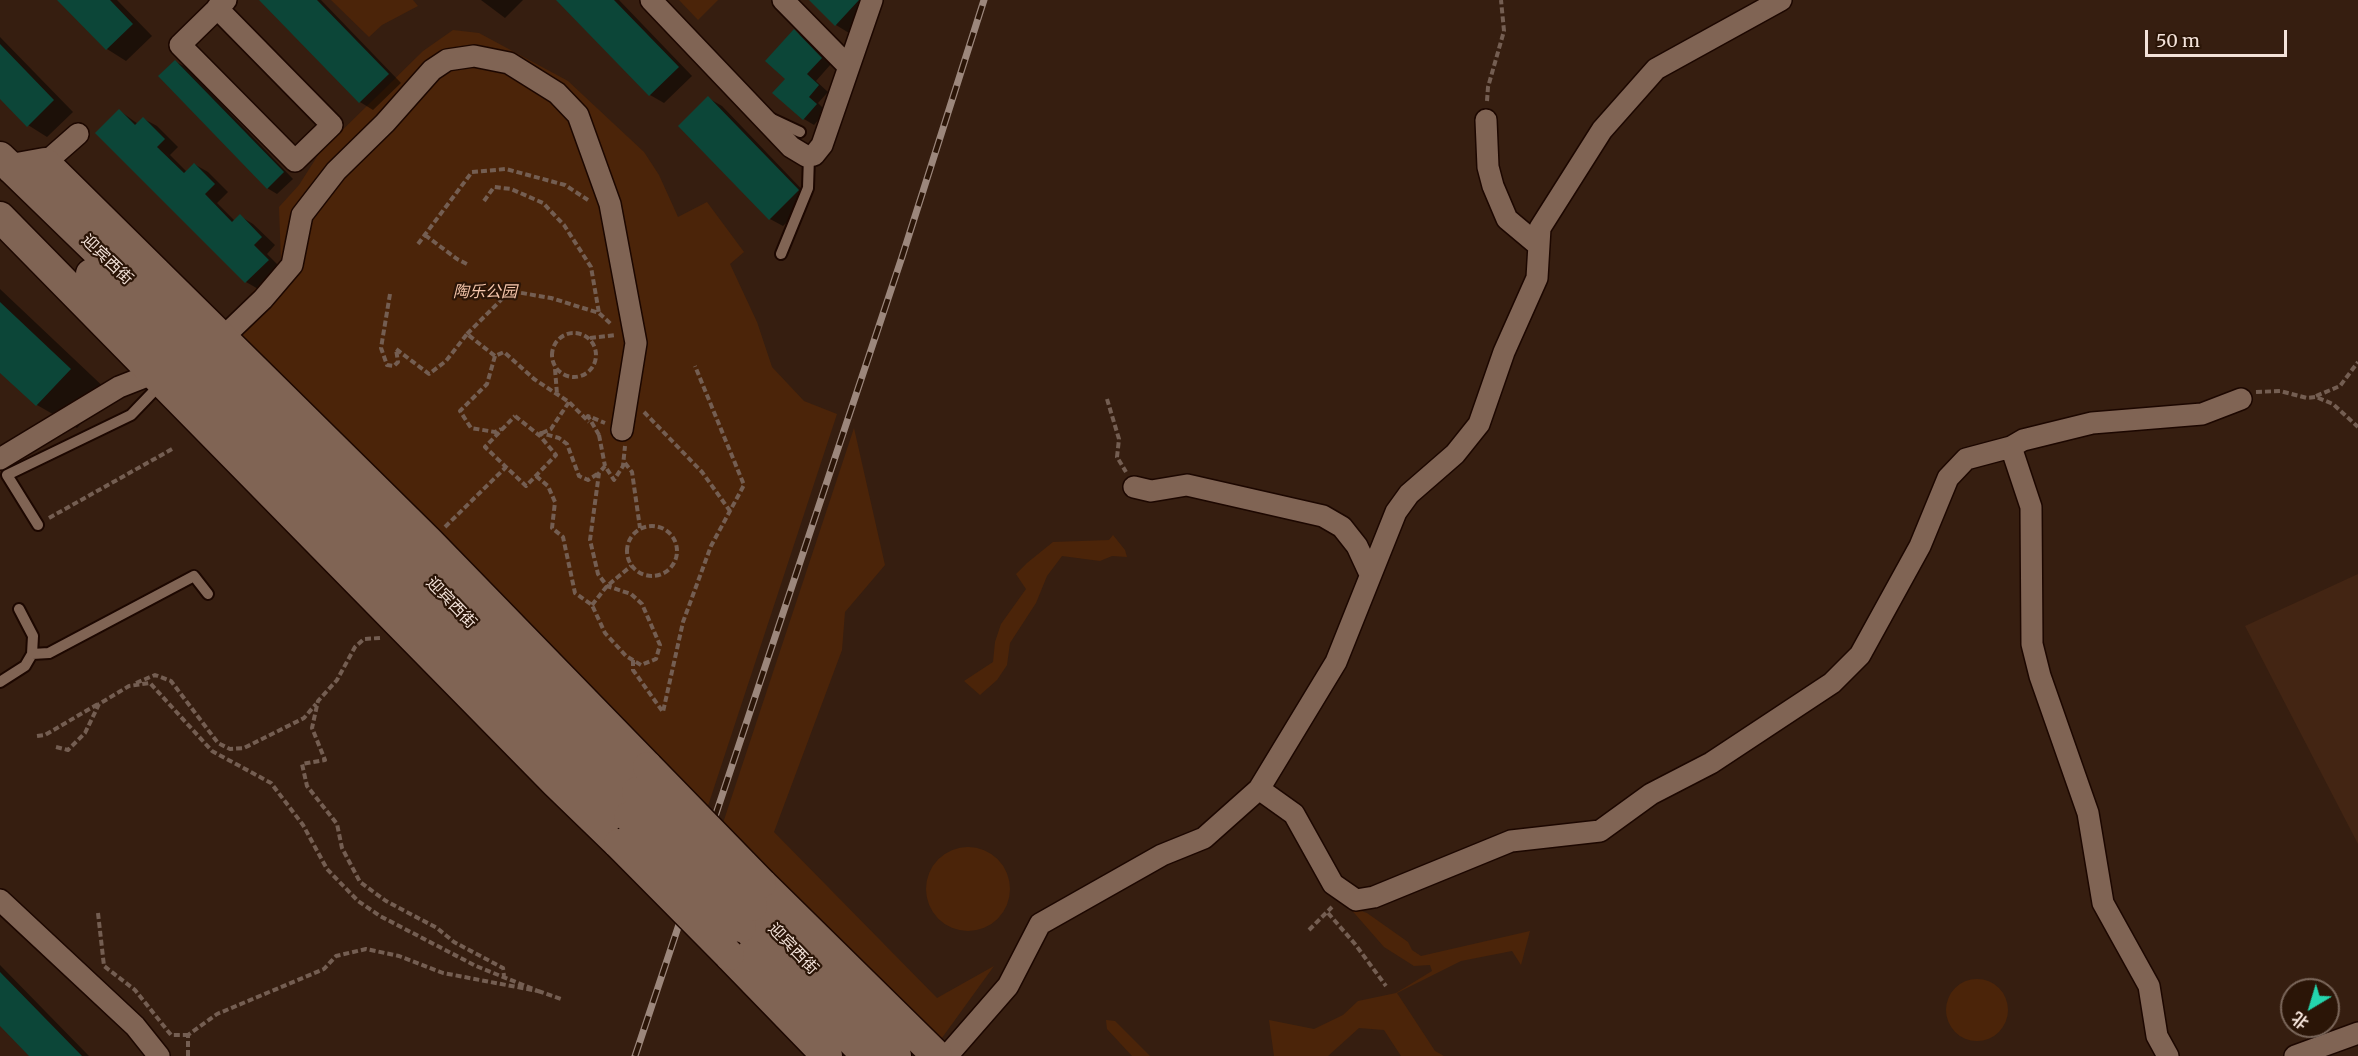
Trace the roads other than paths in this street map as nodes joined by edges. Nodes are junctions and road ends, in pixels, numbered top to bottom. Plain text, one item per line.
1 (651, 0) edge
2 (783, 0) edge
3 (873, 0) edge
4 (1781, 0) edge
5 (221, 4) edge
6 (849, 67) junction
7 (760, 114) junction
8 (1486, 120) road end
9 (800, 132) dead end
10 (78, 134) dead end
11 (809, 156) junction
12 (45, 163) junction
13 (4, 169) edge
14 (0, 217) edge
15 (1538, 245) junction
16 (117, 254) junction
17 (781, 254) dead end
18 (190, 357) junction
19 (2241, 399) road end
20 (621, 430) road end
21 (2011, 447) junction
22 (0, 459) edge
23 (1134, 487) road end
24 (38, 525) road end
25 (1370, 574) junction
26 (208, 594) dead end
27 (427, 595) junction
28 (19, 609) dead end
29 (32, 654) junction
30 (0, 682) edge
31 (582, 754) junction
32 (1259, 789) junction
33 (633, 805) junction
34 (0, 900) edge
35 (751, 906) junction
36 (2358, 1033) edge
37 (159, 1056) edge
38 (827, 1056) edge
39 (867, 1056) edge
40 (896, 1056) edge
41 (937, 1056) edge
42 (947, 1056) edge
43 (2168, 1056) edge
44 (2295, 1056) edge

1 - 7 street
2 - 6 street
3 - 6 street
4 - 15 street
5 - 5 street
6 - 11 street
7 - 9 lane
7 - 11 street
8 - 15 street
10 - 12 street
11 - 17 lane
12 - 13 street
12 - 16 street
13 - 16 street, 迎宾西街
13 - 18 street, 迎宾西街
14 - 18 street
15 - 25 street
16 - 18 street, 迎宾西街
18 - 20 street
18 - 22 street
18 - 24 lane
18 - 27 street, 迎宾西街
18 - 27 street
18 - 27 street
19 - 21 street
21 - 32 street
21 - 43 street
23 - 25 street
25 - 32 street
26 - 29 lane
27 - 31 street, 迎宾西街
27 - 31 street
28 - 29 lane
29 - 30 lane
31 - 33 street, 迎宾西街
31 - 33 street
32 - 42 street
33 - 35 street, 迎宾西街, bridge
33 - 38 street, bridge
34 - 37 street
35 - 39 street, 迎宾西街
35 - 40 street, 迎宾西街
35 - 41 street
36 - 44 street

